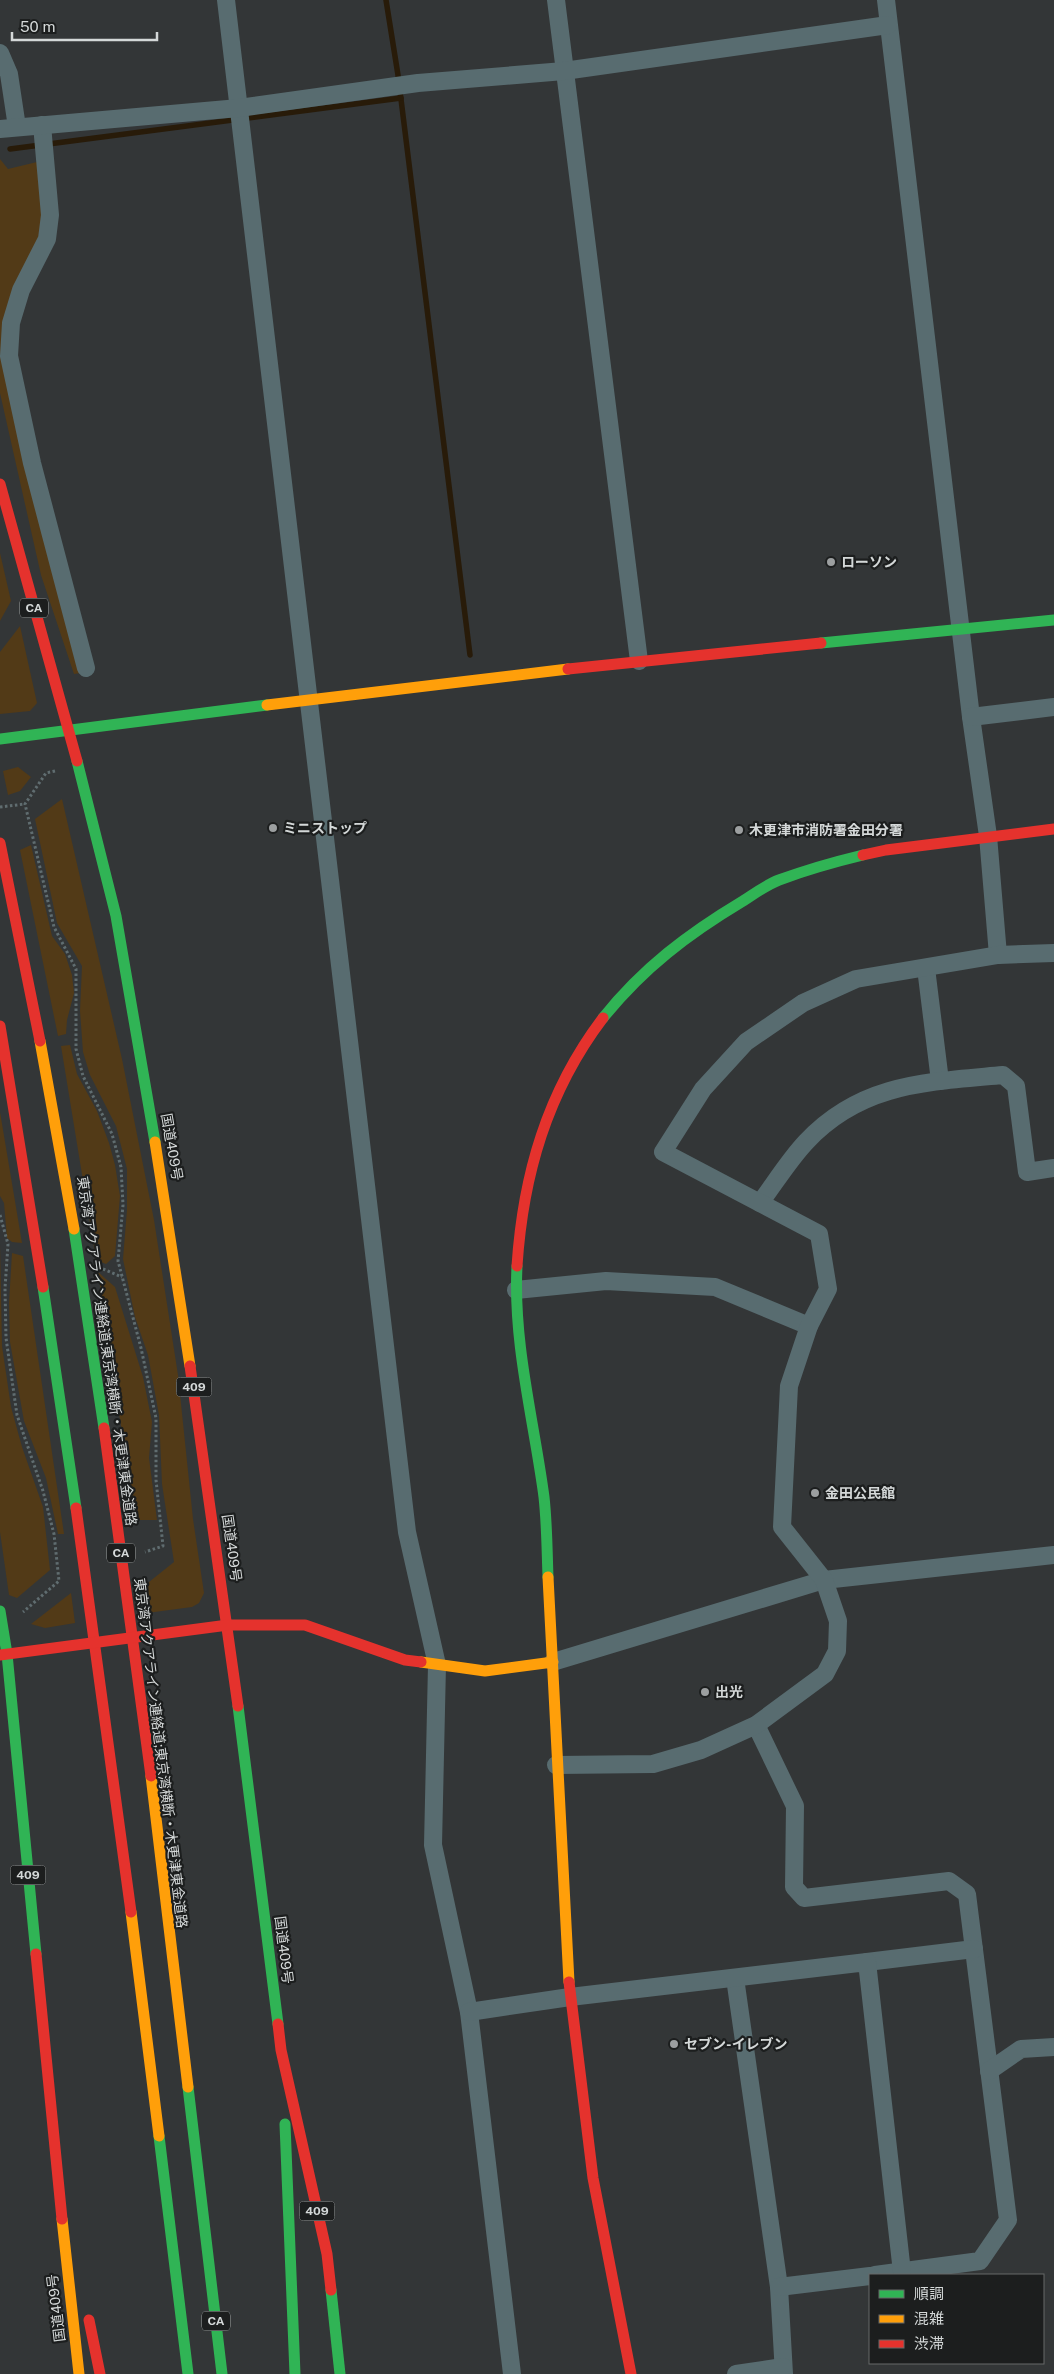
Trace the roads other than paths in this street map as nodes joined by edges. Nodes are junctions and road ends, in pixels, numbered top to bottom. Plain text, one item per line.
1 (226, 0) edge
2 (556, 0) edge
3 (886, 0) edge
4 (888, 25) junction
5 (0, 53) edge
6 (564, 71) junction
7 (239, 109) junction
8 (9, 128) edge
9 (42, 129) junction
10 (0, 484) edge
11 (1054, 620) edge
12 (962, 629) junction
13 (639, 661) junction
14 (86, 668) dead end
15 (308, 700) junction
16 (1054, 707) edge
17 (971, 717) junction
18 (68, 731) junction
19 (0, 739) edge
20 (1054, 829) edge
21 (988, 836) junction
22 (0, 843) edge
23 (1054, 953) edge
24 (998, 955) junction
25 (926, 968) junction
26 (0, 1026) edge
27 (940, 1080) junction
28 (1054, 1168) edge
29 (760, 1203) junction
30 (516, 1290) junction
31 (809, 1326) junction
32 (1054, 1555) edge
33 (824, 1580) junction
34 (1, 1615) edge
35 (228, 1625) junction
36 (3, 1654) edge
37 (553, 1662) junction
38 (437, 1665) junction
39 (756, 1726) junction
40 (556, 1765) junction
41 (974, 1949) junction
42 (866, 1962) junction
43 (735, 1978) junction
44 (570, 1997) junction
45 (469, 2012) junction
46 (1054, 2047) edge
47 (281, 2050) junction
48 (989, 2071) junction
49 (54, 2140) junction
50 (902, 2272) junction
51 (884, 2274) edge
52 (81, 2276) dead end
53 (869, 2276) edge
54 (779, 2287) junction
55 (86, 2306) dead end
56 (784, 2371) edge
57 (79, 2374) edge
58 (100, 2374) edge
59 (188, 2374) edge
60 (222, 2374) edge
61 (295, 2374) edge
62 (340, 2374) edge
63 (512, 2374) edge
64 (631, 2374) edge
65 (736, 2374) edge

1 - 7 street
2 - 6 street
3 - 4 street
4 - 6 street
4 - 12 street
5 - 8 street
6 - 7 street
6 - 13 street
7 - 9 street
7 - 15 street
8 - 9 street
9 - 14 street
10 - 18 main road, CA
11 - 12 main road
12 - 13 main road
12 - 17 street
13 - 15 main road
15 - 18 main road
15 - 38 street
16 - 17 street
17 - 21 street
18 - 19 main road
18 - 35 main road, 国道409号 / 409
20 - 21 main road
21 - 24 street
21 - 30 main road
22 - 60 main road, 東京湾アクアライン連絡道;東京湾横断・木更津東金道路 / CA
23 - 24 street
24 - 25 street
25 - 27 street
25 - 29 street
26 - 59 main road, CA
27 - 28 street
27 - 29 street
29 - 31 street
30 - 31 street
30 - 37 main road
31 - 33 street
32 - 33 street
33 - 37 street
33 - 39 street
34 - 36 main road, 国道409号 / 409
35 - 36 main road
35 - 38 main road
35 - 47 main road, 国道409号 / 409
36 - 49 main road, 国道409号 / 409
37 - 38 main road
37 - 40 main road
38 - 45 street
39 - 40 street
39 - 41 street
40 - 44 main road
41 - 42 street
41 - 48 street
42 - 43 street
42 - 50 street
43 - 44 street
43 - 54 street
44 - 45 street
44 - 64 main road
45 - 63 street
46 - 48 street
47 - 61 main road
47 - 62 main road, 国道409号 / 409
48 - 50 street
49 - 52 main road
49 - 57 main road, 国道409号 / 409
50 - 51 street
53 - 54 street
54 - 56 street
55 - 58 main road
56 - 65 street

